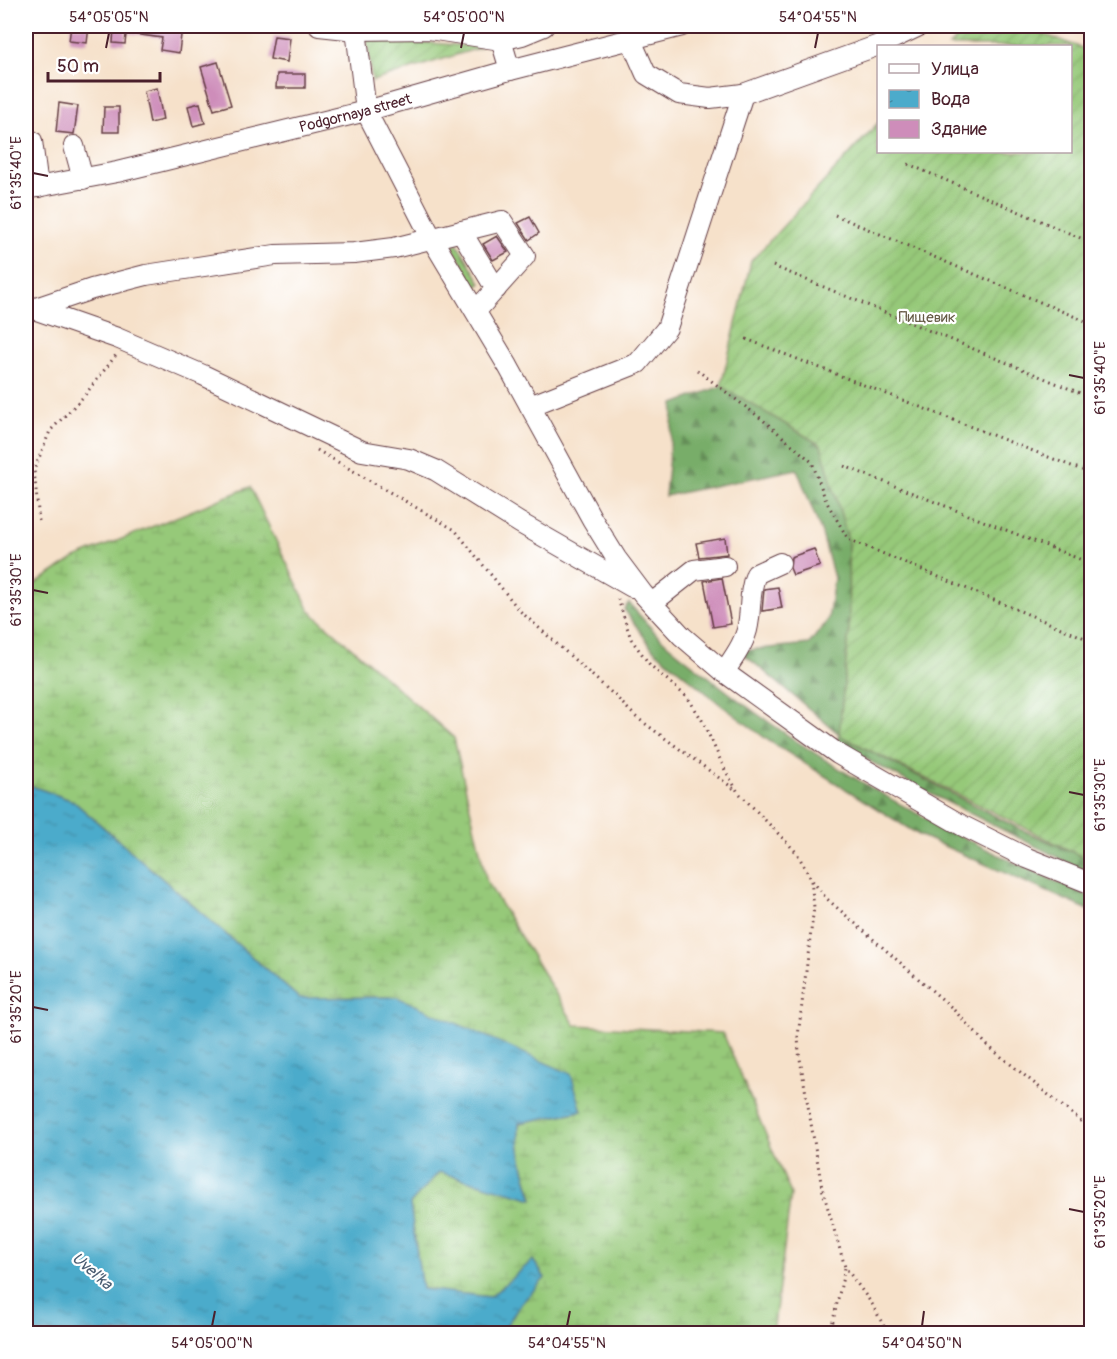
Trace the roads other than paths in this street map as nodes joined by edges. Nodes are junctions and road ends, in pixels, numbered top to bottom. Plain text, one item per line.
1 (327, 26) edge
2 (544, 26) edge
3 (682, 26) edge
4 (919, 26) edge
5 (362, 28) edge
6 (630, 38) junction
7 (501, 40) junction
8 (879, 45) edge
9 (877, 46) edge
10 (510, 69) junction
11 (743, 94) junction
12 (366, 111) junction
13 (32, 141) dead end
14 (74, 146) dead end
15 (82, 179) junction
16 (32, 188) edge
17 (467, 230) junction
18 (432, 239) junction
19 (500, 283) junction
20 (30, 310) edge
21 (476, 311) junction
22 (530, 406) junction
23 (780, 563) dead end
24 (725, 566) dead end
25 (648, 599) junction
26 (724, 672) junction
27 (1092, 884) edge

1 - 5 street
2 - 7 street
3 - 6 street, Podgornaya street
4 - 8 street
5 - 7 street
5 - 12 street
6 - 10 street, Podgornaya street
6 - 11 street
7 - 10 street
9 - 11 street
10 - 12 street, Podgornaya street
11 - 22 street
12 - 15 street, Podgornaya street
12 - 18 street
13 - 16 street
14 - 15 street
15 - 16 street, Podgornaya street
17 - 18 street
17 - 19 street
17 - 19 street
18 - 20 street
18 - 21 street
19 - 21 street
20 - 25 street
21 - 22 street
22 - 25 street
23 - 26 street
24 - 25 street
25 - 26 street
26 - 27 street

